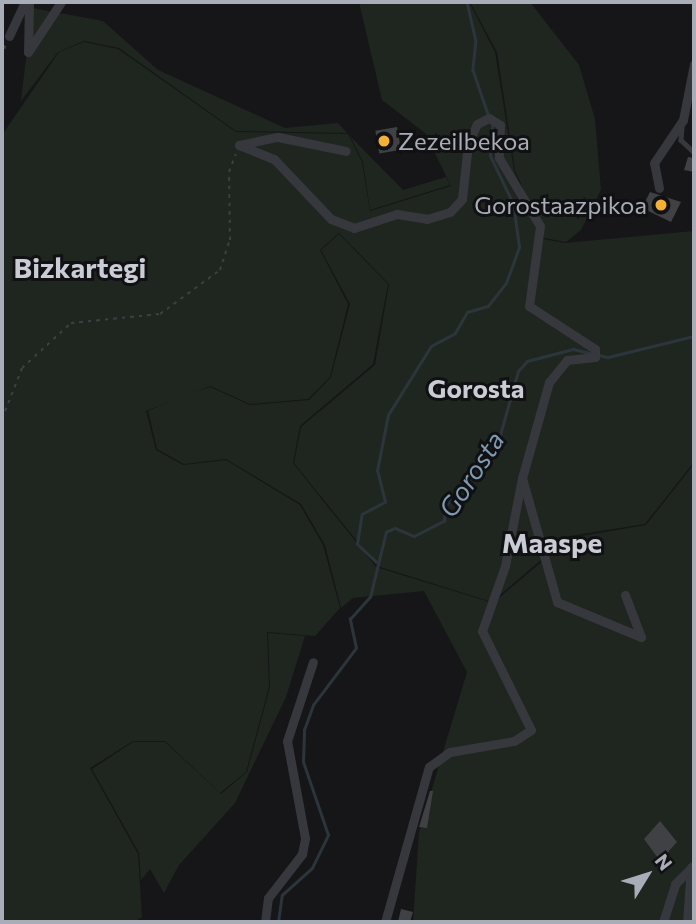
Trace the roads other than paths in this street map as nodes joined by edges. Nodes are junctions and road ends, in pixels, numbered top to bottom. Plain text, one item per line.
1 (27, 2) edge
2 (61, 2) edge
3 (9, 36) road end
4 (694, 64) edge
5 (683, 120) junction
6 (346, 151) dead end
7 (694, 152) edge
8 (659, 188) dead end
9 (522, 478) junction
10 (625, 595) dead end
11 (313, 662) dead end
12 (693, 866) edge
13 (265, 922) edge
14 (385, 922) edge
15 (663, 922) edge
16 (687, 922) edge

1 - 2 street
1 - 3 street
4 - 5 street
5 - 7 lane
5 - 8 street
6 - 9 street
9 - 10 street
9 - 14 street
11 - 13 street
12 - 15 street
12 - 16 street

